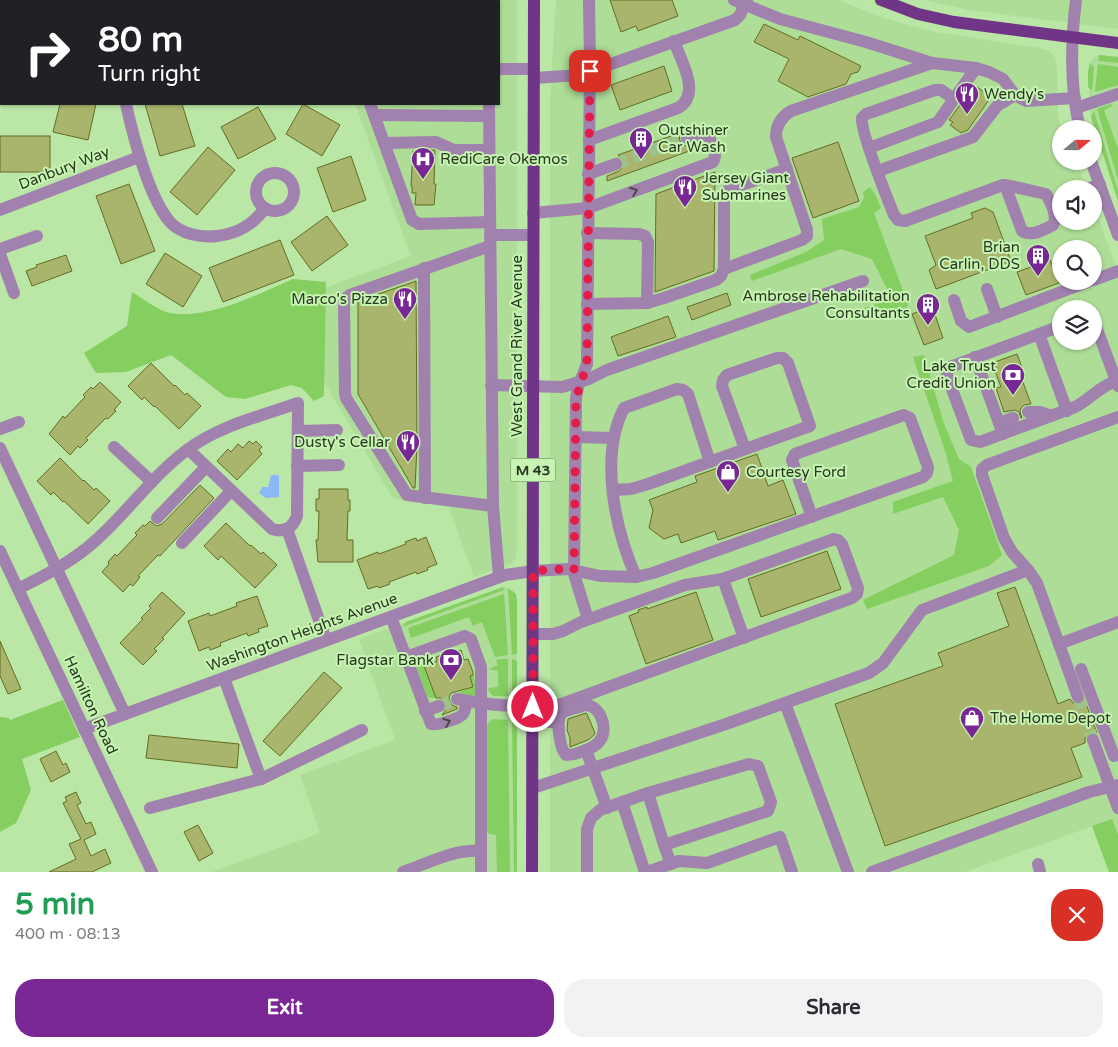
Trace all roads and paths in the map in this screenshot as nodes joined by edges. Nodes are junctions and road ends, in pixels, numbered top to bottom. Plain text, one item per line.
1 (534, 0) edge
2 (589, 0) edge
3 (881, 0) edge
4 (1076, 0) edge
5 (742, 2) edge
6 (1073, 38) junction
7 (674, 41) junction
8 (1118, 43) edge
9 (932, 63) junction
10 (976, 68) junction
11 (500, 69) edge
12 (590, 71) junction
13 (534, 73) junction
14 (1016, 95) junction
15 (1117, 97) edge
16 (954, 99) junction
17 (1075, 103) junction
18 (126, 105) edge
19 (372, 109) edge
20 (432, 110) edge
21 (489, 110) edge
22 (1078, 120) edge
23 (688, 138) tunnel mouth
24 (588, 140) junction
25 (384, 143) junction
26 (870, 148) junction
27 (489, 150) junction
28 (140, 157) junction
29 (616, 164) tunnel mouth
30 (787, 169) junction
31 (878, 171) junction
32 (588, 174) junction
33 (1005, 185) junction
34 (1102, 190) edge
35 (1052, 197) edge
36 (265, 208) dead end
37 (588, 208) junction
38 (0, 210) edge
39 (533, 212) junction
40 (490, 222) junction
41 (1052, 225) edge
42 (587, 233) junction
43 (533, 235) junction
44 (1118, 235) edge
45 (37, 236) dead end
46 (490, 240) junction
47 (0, 249) edge
48 (0, 254) edge
49 (424, 268) junction
50 (724, 269) junction
51 (1118, 271) edge
52 (1102, 277) edge
53 (863, 281) dead end
54 (987, 289) dead end
55 (1066, 290) edge
56 (14, 293) dead end
57 (954, 300) dead end
58 (647, 302) junction
59 (587, 304) junction
60 (997, 317) junction
61 (1052, 329) edge
62 (1039, 334) junction
63 (1102, 342) edge
64 (975, 357) junction
65 (580, 382) junction
66 (1117, 382) edge
67 (491, 385) junction
68 (533, 386) junction
69 (1067, 411) junction
70 (1028, 412) dead end
71 (1052, 416) junction
72 (1118, 417) edge
73 (1013, 418) dead end
74 (19, 422) dead end
75 (1001, 428) junction
76 (0, 429) edge
77 (337, 430) dead end
78 (298, 431) junction
79 (577, 438) junction
80 (613, 438) junction
81 (114, 447) dead end
82 (0, 448) edge
83 (188, 449) junction
84 (745, 449) junction
85 (710, 462) junction
86 (339, 465) dead end
87 (297, 466) junction
88 (206, 467) junction
89 (152, 482) junction
90 (612, 490) junction
91 (231, 491) junction
92 (425, 498) junction
93 (493, 506) junction
94 (812, 517) junction
95 (157, 518) dead end
96 (287, 529) junction
97 (182, 543) dead end
98 (0, 551) edge
99 (56, 570) junction
100 (574, 570) junction
101 (1028, 570) junction
102 (533, 571) junction
103 (636, 577) junction
104 (499, 578) junction
105 (723, 579) junction
106 (18, 589) junction
107 (391, 617) junction
108 (588, 619) junction
109 (1118, 622) edge
110 (533, 634) junction
111 (744, 638) junction
112 (326, 640) junction
113 (1059, 644) junction
114 (406, 657) junction
115 (1081, 669) dead end
116 (224, 678) junction
117 (1078, 697) tunnel mouth
118 (785, 703) junction
119 (482, 704) junction
120 (438, 706) tunnel mouth
121 (533, 707) junction
122 (425, 711) junction
123 (125, 714) junction
124 (533, 722) junction
125 (558, 722) junction
126 (84, 729) junction
127 (362, 730) dead end
128 (1094, 740) tunnel mouth
129 (586, 750) junction
130 (1114, 756) dead end
131 (592, 768) junction
132 (261, 779) junction
133 (1114, 786) edge
134 (532, 788) junction
135 (648, 793) junction
136 (622, 802) junction
137 (150, 808) dead end
138 (607, 808) junction
139 (1118, 808) edge
140 (664, 845) junction
141 (480, 851) junction
142 (671, 864) junction
143 (152, 872) edge
144 (403, 872) edge
145 (481, 872) edge
146 (532, 872) edge
147 (587, 872) edge
148 (646, 872) edge
149 (792, 872) edge
150 (848, 872) edge
151 (872, 872) edge

1 - 13 main road, West Grand River Avenue / M 43
2 - 12 street
3 - 6 main road
4 - 6 street
5 - 7 street
5 - 9 street
6 - 8 main road
6 - 17 street
7 - 12 street
7 - 24 street
9 - 10 street
9 - 30 street
10 - 14 street
10 - 16 street
11 - 13 street
12 - 13 street
12 - 24 street
13 - 39 main road, West Grand River Avenue / M 43
14 - 17 street
14 - 31 street
15 - 17 street
16 - 26 street
16 - 26 street
17 - 22 street
18 - 28 street
19 - 20 street
19 - 25 street
20 - 21 street
21 - 27 street
37 -> 23 street
24 - 32 street
25 - 27 street
25 - 40 street
26 - 31 street
27 - 40 street
28 - 36 street
28 - 38 street, Danbury Way
29 - 32 street
30 - 50 street
30 - 50 street
31 - 33 street
32 - 37 street
33 - 35 street
33 - 41 street
34 - 44 street
37 - 39 street
37 - 42 street
39 - 43 main road, West Grand River Avenue / M 43
40 - 46 street
42 - 58 street
42 - 59 street
43 - 46 street
43 - 68 main road, West Grand River Avenue / M 43
45 - 47 street
46 - 49 street
46 - 67 street
48 - 56 street
49 - 92 street
49 - 92 street
50 - 58 street
51 - 52 street
53 - 65 street
54 - 60 street
55 - 60 street
57 - 60 street
58 - 59 street
59 - 65 street
61 - 62 street
62 - 64 street
62 - 69 street
63 - 66 street
64 - 75 street
64 - 75 street
65 - 68 street
65 - 79 street
66 - 69 street
67 - 68 street
67 - 93 street
68 - 102 main road, West Grand River Avenue / M 43
69 - 71 street
70 - 71 street
71 - 75 street
72 - 101 street
73 - 75 street
74 - 76 street
77 - 78 street
78 - 83 street
78 - 87 street
79 - 80 street
79 - 100 street
80 - 85 street
80 - 90 street
81 - 89 street
82 - 99 street
83 - 88 street
83 - 89 street
84 - 84 street
84 - 85 street
85 - 90 street
86 - 87 street
87 - 96 street
88 - 91 street
88 - 95 street
89 - 99 street
90 - 103 street
91 - 96 street
91 - 97 street
92 - 93 street
93 - 104 street
94 - 94 street, Washington Heights Avenue
94 - 103 street, Washington Heights Avenue
96 - 112 street
98 - 106 street, Hamilton Road
99 - 106 street
99 - 123 street
100 - 102 street, Washington Heights Avenue
100 - 103 street, Washington Heights Avenue
100 - 108 street
101 - 113 street
101 - 118 street
102 - 104 street, Washington Heights Avenue
102 - 110 main road, West Grand River Avenue / M 43
104 - 107 street, Washington Heights Avenue
105 - 108 street
105 - 111 street
105 - 111 street
106 - 126 street, Hamilton Road
107 - 112 street, Washington Heights Avenue
107 - 114 street
108 - 110 street
109 - 113 street
110 - 121 main road, West Grand River Avenue / M 43
111 - 121 street
112 - 116 street, Washington Heights Avenue
113 - 117 street
114 - 119 street
114 - 122 street
115 - 130 street
116 - 123 street, Washington Heights Avenue
116 - 132 street
118 - 131 street
118 - 150 street
119 - 121 street
122 -> 119 street
119 - 141 street
120 - 122 street
121 - 124 main road, West Grand River Avenue / M 43
123 - 126 street, Washington Heights Avenue
124 - 125 street
124 - 134 main road, West Grand River Avenue / M 43
125 - 129 street
125 - 129 street
126 - 143 street, Hamilton Road
127 - 132 street
128 - 133 street
129 - 131 street
131 - 134 street
131 - 138 street
132 - 137 street
133 - 139 street
133 - 151 street
134 - 146 main road, West Grand River Avenue / M 43
135 - 136 street
135 - 140 street
135 - 140 street
136 - 138 street
136 - 148 street
138 - 147 street
140 - 142 street
141 - 144 street
141 - 145 street
142 - 148 street
142 - 149 street

